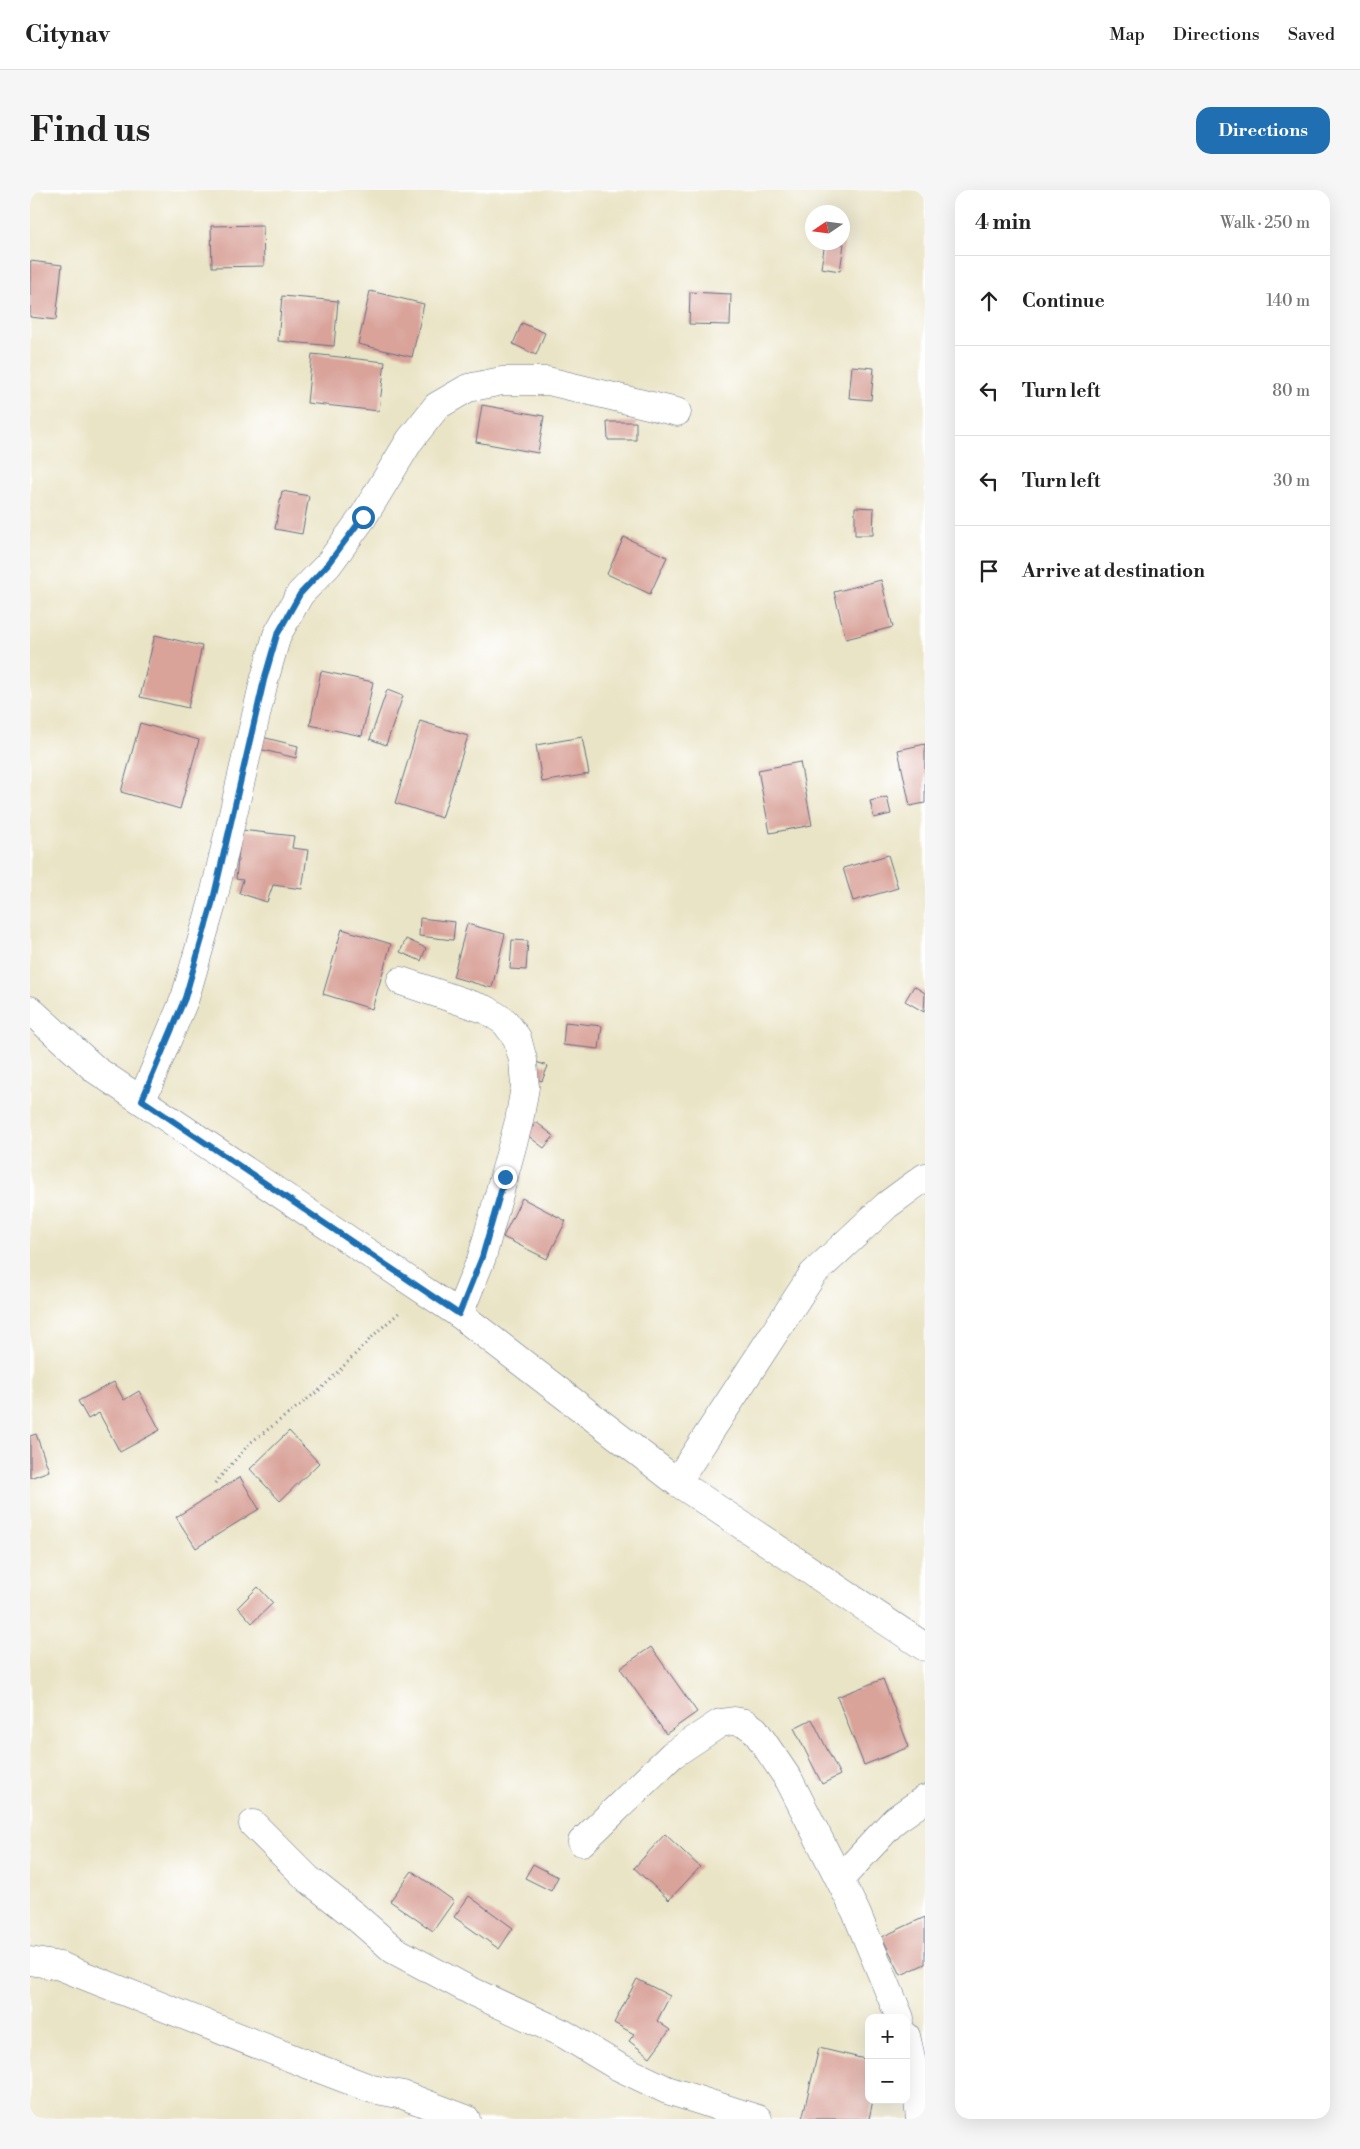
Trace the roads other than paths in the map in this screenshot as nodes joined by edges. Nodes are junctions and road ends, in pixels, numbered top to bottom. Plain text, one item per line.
1 (677, 412) dead end
2 (401, 981) dead end
3 (30, 1010) edge
4 (142, 1100) junction
5 (925, 1177) edge
6 (459, 1314) junction
7 (677, 1482) junction
8 (925, 1647) edge
9 (925, 1799) edge
10 (253, 1824) dead end
11 (582, 1842) dead end
12 (840, 1879) junction
13 (30, 1961) edge
14 (898, 2014) edge
15 (910, 2053) edge
16 (466, 2119) edge
17 (758, 2119) edge
18 (920, 2119) edge

1 - 4 street
2 - 6 street
3 - 4 street
4 - 6 street
5 - 7 street
6 - 7 street
7 - 8 street
9 - 12 street
10 - 17 street
11 - 12 street
12 - 14 street
13 - 16 street
15 - 18 street

